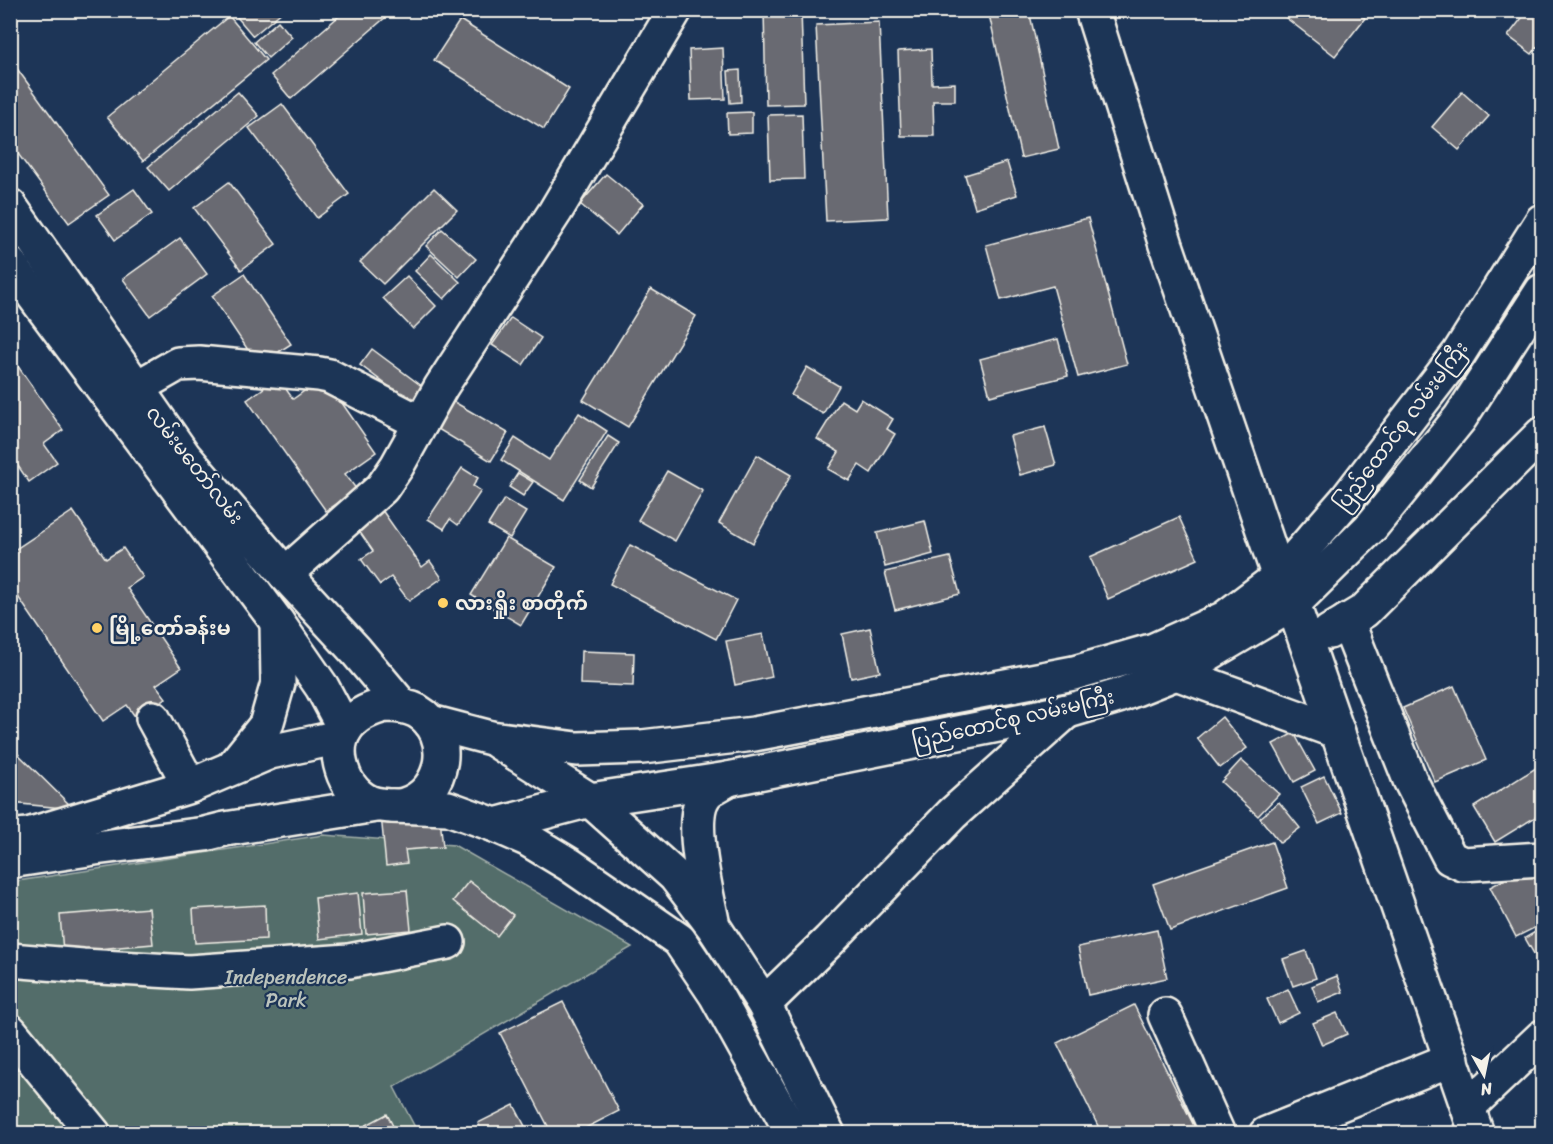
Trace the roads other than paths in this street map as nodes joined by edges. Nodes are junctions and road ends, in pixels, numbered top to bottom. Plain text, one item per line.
1 (675, 10) edge
2 (1092, 10) edge
3 (10, 207) edge
4 (1542, 221) edge
5 (10, 264) edge
6 (1542, 291) edge
7 (136, 388) junction
8 (421, 423) junction
9 (1542, 434) edge
10 (285, 574) junction
11 (1286, 590) junction
12 (1347, 621) junction
13 (277, 622) junction
14 (1306, 644) junction
15 (1176, 673) junction
16 (402, 706) junction
17 (1068, 711) junction
18 (153, 718) dead end
19 (430, 722) junction
20 (1338, 732) junction
21 (342, 734) junction
22 (491, 738) junction
23 (231, 769) junction
24 (728, 779) junction
25 (190, 786) junction
26 (590, 800) junction
27 (384, 805) junction
28 (495, 825) junction
29 (10, 837) edge
30 (1542, 859) edge
31 (10, 861) edge
32 (713, 926) junction
33 (448, 942) dead end
34 (10, 960) edge
35 (764, 1004) junction
36 (1165, 1015) dead end
37 (10, 1031) edge
38 (1542, 1037) edge
39 (1452, 1059) junction
40 (1473, 1120) edge
41 (94, 1134) edge
42 (793, 1134) edge
43 (828, 1134) edge
44 (1218, 1134) edge
45 (1266, 1134) edge

1 - 8 main road
2 - 11 main road
3 - 7 main road, လမ်းမတော်လမ်း
4 - 11 main road, ပြည်ထောင်စု လမ်းမကြီး
5 - 13 main road, လမ်းမတော်လမ်း
6 - 11 main road, ပြည်ထောင်စု လမ်းမကြီး
7 - 8 main road
7 - 10 main road, လမ်းမတော်လမ်း
8 - 10 main road
9 - 12 main road
10 - 16 main road, လမ်းမတော်လမ်း
11 - 14 main road
11 - 15 main road, ပြည်ထောင်စု လမ်းမကြီး
11 - 22 main road, ပြည်ထောင်စု လမ်းမကြီး
12 - 14 main road
12 - 30 main road
13 - 21 main road, လမ်းမတော်လမ်း
13 - 23 main road
14 - 20 main road
15 - 17 main road, ပြည်ထောင်စု လမ်းမကြီး
15 - 20 main road
16 - 19 main road
16 - 21 main road
17 - 24 main road, ပြည်ထောင်စု လမ်းမကြီး
17 - 35 main road
18 - 25 main road
19 - 22 main road, ပြည်ထောင်စု လမ်းမကြီး
19 - 27 main road
20 - 39 main road
21 - 23 main road
21 - 27 main road
22 - 26 main road
23 - 25 main road
24 - 26 main road, ပြည်ထောင်စု လမ်းမကြီး
24 - 32 main road
25 - 29 main road
26 - 28 main road, ပြည်ထောင်စု လမ်းမကြီး
26 - 32 main road
27 - 28 main road
27 - 31 main road
28 - 42 main road
32 - 35 main road
33 - 34 main road
35 - 43 main road
36 - 44 main road
37 - 41 main road
38 - 40 main road
39 - 40 main road
39 - 45 main road

